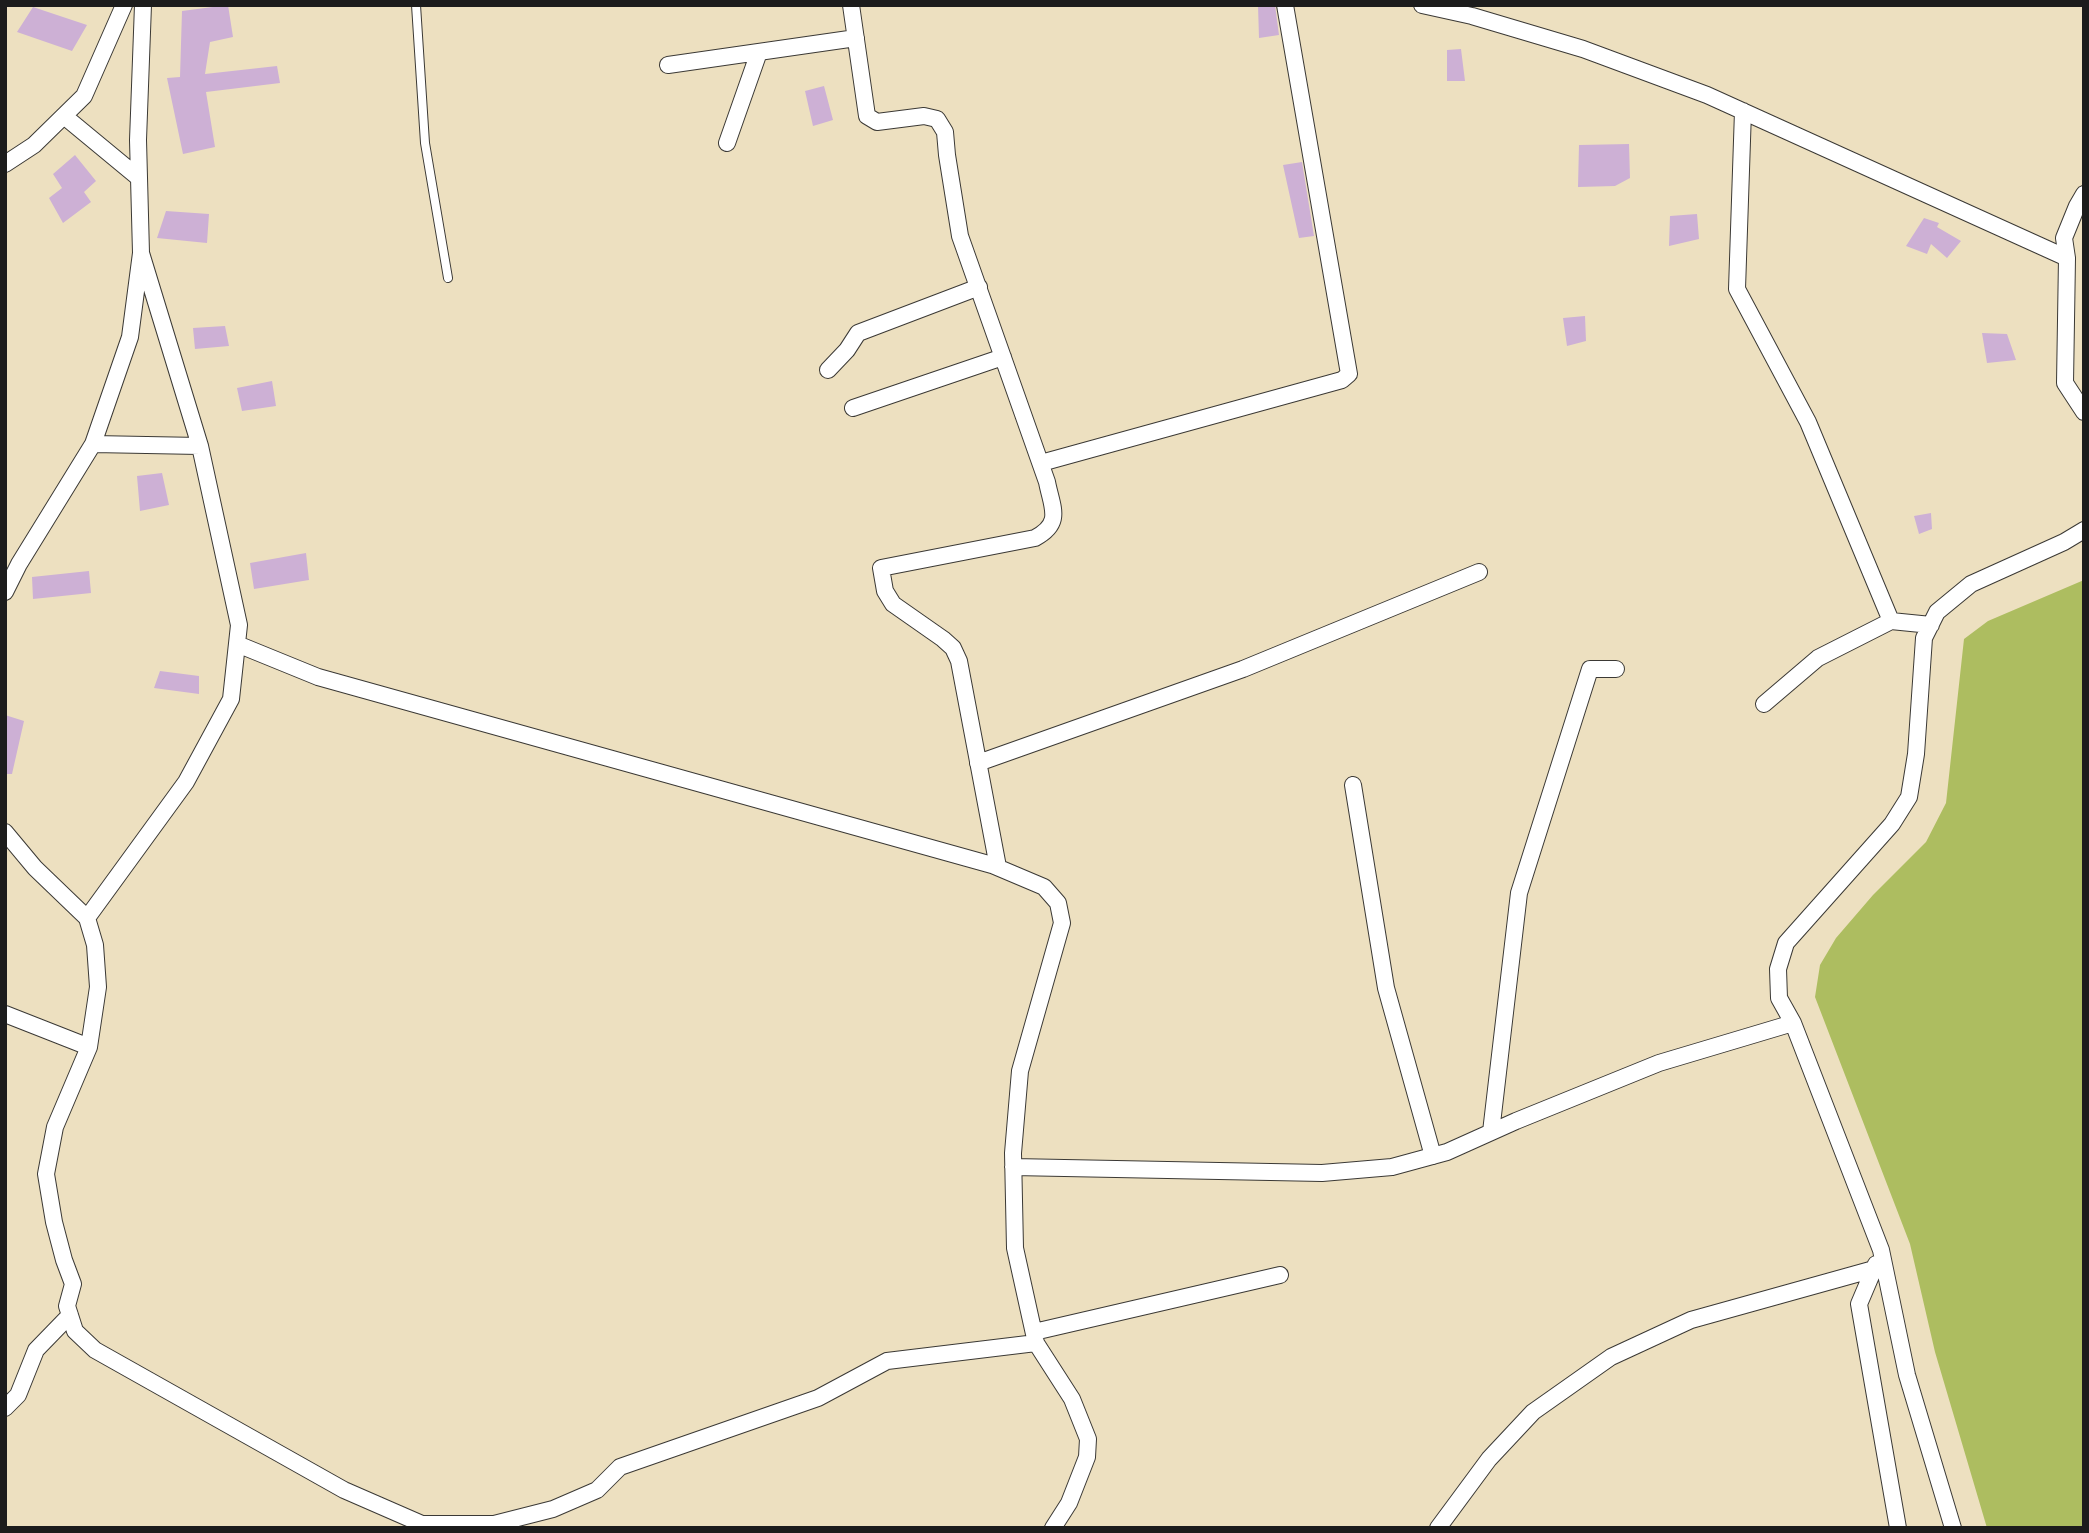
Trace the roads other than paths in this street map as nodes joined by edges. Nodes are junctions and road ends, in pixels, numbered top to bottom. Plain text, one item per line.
1 (124, 5) edge
2 (143, 5) edge
3 (416, 5) edge
4 (851, 5) edge
5 (1285, 5) edge
6 (1422, 5) edge
7 (856, 38) junction
8 (759, 52) junction
9 (668, 65) dead end
10 (1743, 111) junction
11 (64, 116) junction
12 (727, 144) dead end
13 (5, 164) edge
14 (139, 178) junction
15 (2084, 194) edge
16 (141, 253) junction
17 (2067, 258) junction
18 (448, 278) dead end
19 (979, 287) junction
20 (1003, 357) junction
21 (828, 370) dead end
22 (853, 408) dead end
23 (2084, 412) edge
24 (93, 444) junction
25 (200, 446) junction
26 (1041, 463) junction
27 (2084, 530) edge
28 (1479, 572) dead end
29 (5, 592) edge
30 (1891, 621) junction
31 (1931, 625) junction
32 (237, 644) junction
33 (1616, 669) dead end
34 (1764, 704) dead end
35 (978, 762) junction
36 (1353, 785) dead end
37 (5, 832) edge
38 (998, 867) junction
39 (87, 918) junction
40 (5, 1014) edge
41 (1793, 1023) junction
42 (89, 1046) junction
43 (1491, 1132) junction
44 (1433, 1156) junction
45 (1013, 1167) junction
46 (1881, 1250) junction
47 (1874, 1269) junction
48 (1280, 1275) dead end
49 (70, 1315) junction
50 (1035, 1338) junction
51 (5, 1408) edge
52 (1053, 1528) edge
53 (1438, 1528) edge
54 (1898, 1528) edge
55 (1954, 1528) edge

1 - 11 street
2 - 14 street
3 - 18 lane
4 - 7 street
5 - 26 street
6 - 10 street
7 - 8 street
7 - 19 street
8 - 9 street
8 - 12 street
10 - 17 street
10 - 30 street
11 - 13 street
11 - 14 street
14 - 16 street
15 - 17 street
16 - 24 street
16 - 25 street
17 - 23 street
19 - 20 street
19 - 21 street
20 - 22 street
20 - 26 street
24 - 25 street
24 - 29 street
25 - 32 street
26 - 35 street
27 - 31 street
28 - 35 street
30 - 31 street
30 - 34 street
31 - 41 street
32 - 38 street
32 - 39 street
33 - 43 street
35 - 38 street
36 - 44 street
37 - 39 street
38 - 45 street
39 - 42 street
40 - 42 street
41 - 43 street
41 - 46 street
42 - 49 street
43 - 44 street
44 - 45 street
45 - 50 street
46 - 47 street
46 - 55 street
47 - 53 street
47 - 54 street
48 - 50 street
49 - 50 street
49 - 51 street
50 - 52 street

